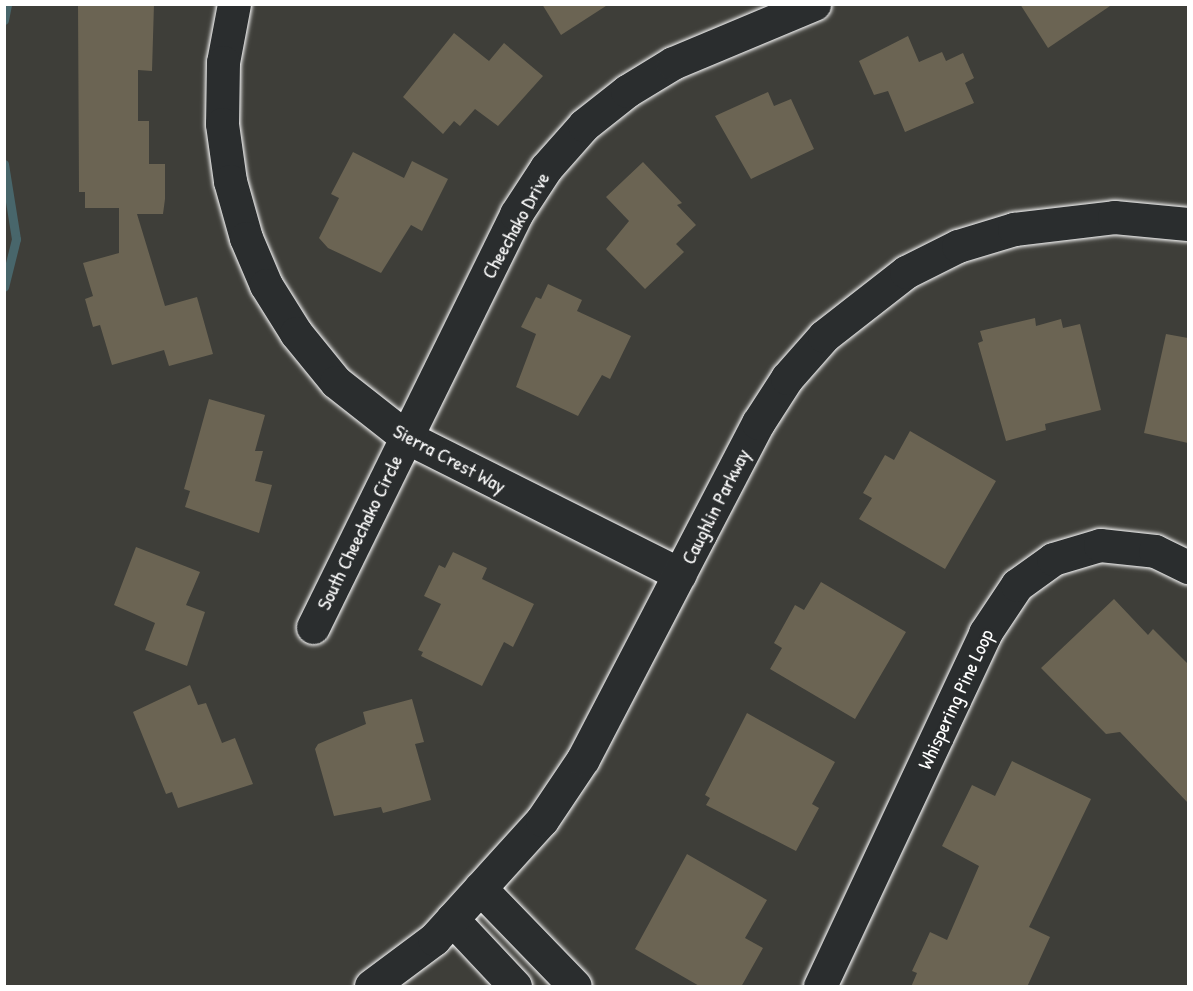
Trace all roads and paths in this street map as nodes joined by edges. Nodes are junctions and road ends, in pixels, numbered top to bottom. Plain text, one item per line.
1 (234, 4) edge
2 (814, 4) edge
3 (1188, 224) edge
4 (406, 437) junction
5 (1188, 567) edge
6 (680, 574) junction
7 (313, 627) dead end
8 (480, 888) junction
9 (452, 919) junction
10 (371, 987) edge
11 (515, 987) edge
12 (575, 987) edge
13 (820, 987) edge

1 - 4 street, Sierra Crest Way
2 - 4 street, Cheechako Drive
3 - 6 street, Caughlin Parkway
4 - 6 street, Sierra Crest Way
4 - 7 street, South Cheechako Circle
5 - 13 street, Whispering Pine Loop
6 - 8 street, Caughlin Parkway
8 - 9 street, Caughlin Parkway
8 - 12 street
9 - 10 street, Caughlin Parkway
9 - 11 street

